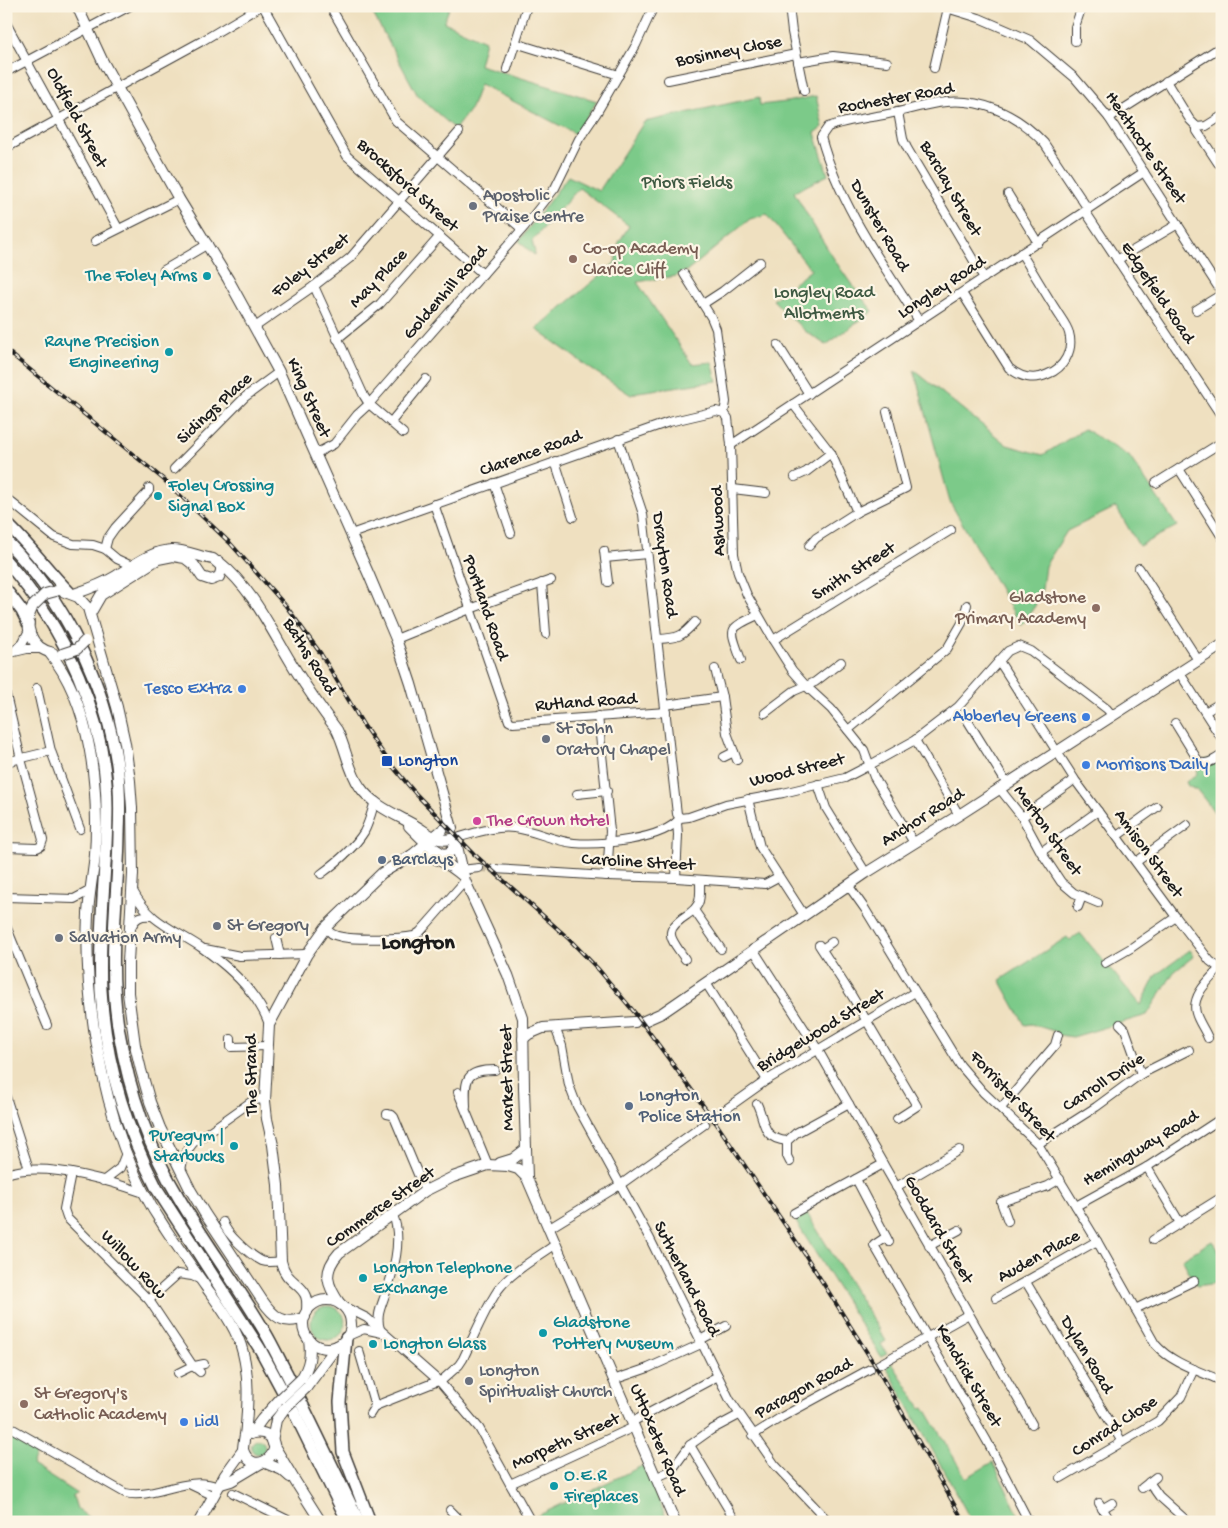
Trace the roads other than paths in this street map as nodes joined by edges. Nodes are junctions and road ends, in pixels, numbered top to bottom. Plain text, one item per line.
1 (77, 6) edge
2 (130, 6) edge
3 (262, 6) edge
4 (330, 6) edge
5 (527, 6) edge
6 (654, 6) edge
7 (789, 6) edge
8 (1082, 6) edge
9 (944, 7) edge
10 (6, 23) edge
11 (88, 29) junction
12 (1075, 41) dead end
13 (515, 43) junction
14 (1222, 46) edge
15 (796, 54) junction
16 (28, 61) junction
17 (798, 62) junction
18 (888, 62) dead end
19 (507, 68) dead end
20 (934, 68) dead end
21 (6, 72) edge
22 (619, 75) junction
23 (668, 80) dead end
24 (1166, 81) junction
25 (118, 88) junction
26 (804, 91) dead end
27 (898, 112) junction
28 (1222, 116) edge
29 (1109, 118) junction
30 (59, 120) junction
31 (1197, 126) junction
32 (459, 132) dead end
33 (822, 142) joint
34 (6, 148) edge
35 (438, 157) junction
36 (1218, 163) dead end
37 (1144, 172) junction
38 (1008, 194) dead end
39 (179, 200) junction
40 (400, 201) junction
41 (1087, 210) junction
42 (1178, 224) junction
43 (118, 228) junction
44 (522, 229) junction
45 (440, 236) junction
46 (95, 241) dead end
47 (1038, 243) junction
48 (208, 244) junction
49 (1022, 253) junction
50 (1118, 260) junction
51 (760, 262) dead end
52 (164, 270) dead end
53 (483, 274) junction
54 (684, 274) dead end
55 (984, 278) junction
56 (314, 286) junction
57 (962, 293) junction
58 (1222, 293) edge
59 (703, 304) junction
60 (1196, 310) dead end
61 (919, 321) junction
62 (255, 327) junction
63 (337, 339) junction
64 (778, 345) dead end
65 (279, 372) junction
66 (426, 379) dead end
67 (809, 394) junction
68 (368, 404) junction
69 (794, 404) junction
70 (887, 412) dead end
71 (724, 413) junction
72 (1222, 417) edge
73 (391, 422) junction
74 (403, 433) dead end
75 (618, 439) junction
76 (1222, 442) edge
77 (731, 445) junction
78 (831, 453) junction
79 (315, 454) junction
80 (556, 461) junction
81 (174, 469) dead end
82 (1179, 469) junction
83 (795, 477) dead end
84 (494, 483) junction
85 (1156, 483) dead end
86 (149, 488) dead end
87 (733, 489) junction
88 (766, 493) dead end
89 (6, 498) edge
90 (434, 504) junction
91 (856, 512) junction
92 (573, 517) dead end
93 (6, 523) edge
94 (952, 530) dead end
95 (511, 533) dead end
96 (351, 534) junction
97 (1222, 538) edge
98 (6, 541) edge
99 (809, 546) dead end
100 (105, 549) junction
101 (647, 554) junction
102 (117, 559) junction
103 (207, 559) junction
104 (6, 561) edge
105 (219, 562) junction
106 (132, 566) junction
107 (1139, 568) dead end
108 (200, 573) junction
109 (116, 576) junction
110 (216, 578) junction
111 (551, 580) dead end
112 (608, 582) dead end
113 (239, 583) junction
114 (542, 583) junction
115 (6, 590) edge
116 (72, 593) junction
117 (967, 605) dead end
118 (470, 609) junction
119 (758, 615) junction
120 (91, 618) junction
121 (695, 622) dead end
122 (28, 626) junction
123 (546, 634) dead end
124 (396, 639) junction
125 (658, 639) junction
126 (773, 640) junction
127 (1222, 645) edge
128 (45, 650) junction
129 (10, 653) edge
130 (741, 660) dead end
131 (1198, 660) junction
132 (999, 661) junction
133 (841, 662) dead end
134 (715, 669) dead end
135 (1179, 672) junction
136 (806, 686) junction
137 (37, 688) dead end
138 (6, 695) edge
139 (722, 697) junction
140 (1222, 702) edge
141 (665, 708) junction
142 (1205, 712) junction
143 (764, 713) dead end
144 (598, 716) junction
145 (1112, 716) junction
146 (966, 718) dead end
147 (508, 721) joint
148 (1175, 723) dead end
149 (848, 730) junction
150 (1222, 739) edge
151 (914, 740) junction
152 (51, 751) junction
153 (1056, 751) junction
154 (734, 752) junction
155 (1222, 755) edge
156 (724, 757) dead end
157 (21, 758) junction
158 (737, 760) dead end
159 (6, 762) edge
160 (870, 766) junction
161 (1070, 783) dead end
162 (818, 784) junction
163 (1003, 786) junction
164 (607, 792) junction
165 (577, 794) dead end
166 (748, 799) junction
167 (375, 801) junction
168 (1157, 807) dead end
169 (1098, 811) junction
170 (959, 815) junction
171 (1022, 817) junction
172 (679, 820) junction
173 (1187, 825) dead end
174 (441, 828) junction
175 (80, 829) dead end
176 (1117, 836) junction
177 (456, 842) junction
178 (608, 842) junction
179 (914, 843) junction
180 (6, 847) edge
181 (1042, 852) junction
182 (412, 855) junction
183 (1136, 862) junction
184 (479, 868) tunnel mouth
185 (494, 869) tunnel mouth
186 (866, 873) junction
187 (321, 874) dead end
188 (463, 876) junction
189 (607, 876) junction
190 (778, 877) junction
191 (676, 878) junction
192 (700, 881) junction
193 (848, 885) junction
194 (132, 889) junction
195 (91, 890) junction
196 (1082, 896) junction
197 (6, 897) edge
198 (74, 899) junction
199 (1098, 903) dead end
200 (1078, 907) dead end
201 (88, 910) junction
202 (694, 910) junction
203 (804, 915) junction
204 (151, 916) junction
205 (1176, 918) junction
206 (6, 926) edge
207 (326, 927) junction
208 (130, 929) junction
209 (276, 938) dead end
210 (832, 942) dead end
211 (201, 947) junction
212 (720, 949) dead end
213 (753, 949) junction
214 (307, 954) junction
215 (280, 955) junction
216 (240, 956) junction
217 (684, 960) dead end
218 (1105, 963) dead end
219 (228, 968) junction
220 (1220, 969) edge
221 (706, 983) junction
222 (915, 992) junction
223 (523, 1018) junction
224 (867, 1021) junction
225 (47, 1025) dead end
226 (269, 1025) junction
227 (555, 1027) junction
228 (1126, 1027) dead end
229 (543, 1028) junction
230 (1058, 1035) dead end
231 (1208, 1038) dead end
232 (231, 1039) dead end
233 (524, 1039) junction
234 (267, 1046) junction
235 (818, 1050) junction
236 (1189, 1050) dead end
237 (495, 1070) dead end
238 (1141, 1074) junction
239 (767, 1080) junction
240 (458, 1092) dead end
241 (6, 1097) edge
242 (266, 1101) junction
243 (757, 1104) dead end
244 (849, 1104) junction
245 (1001, 1108) junction
246 (466, 1111) junction
247 (387, 1114) dead end
248 (719, 1114) tunnel mouth
249 (1222, 1118) edge
250 (897, 1119) dead end
251 (705, 1124) tunnel mouth
252 (787, 1142) junction
253 (1038, 1144) junction
254 (526, 1149) junction
255 (959, 1150) dead end
256 (126, 1152) junction
257 (790, 1162) dead end
258 (883, 1164) junction
259 (490, 1165) junction
260 (1147, 1168) junction
261 (30, 1169) junction
262 (181, 1170) junction
263 (6, 1174) edge
264 (71, 1174) junction
265 (527, 1178) junction
266 (856, 1179) junction
267 (1060, 1179) junction
268 (103, 1181) junction
269 (620, 1185) junction
270 (896, 1187) junction
271 (426, 1191) junction
272 (144, 1192) junction
273 (1222, 1197) edge
274 (1076, 1206) junction
275 (794, 1212) dead end
276 (393, 1215) junction
277 (1008, 1221) dead end
278 (223, 1222) dead end
279 (1180, 1223) junction
280 (548, 1229) junction
281 (959, 1230) dead end
282 (1153, 1240) dead end
283 (1097, 1242) junction
284 (556, 1244) junction
285 (929, 1246) junction
286 (876, 1248) junction
287 (868, 1253) dead end
288 (281, 1261) junction
289 (201, 1280) junction
290 (1194, 1281) dead end
291 (1026, 1282) junction
292 (996, 1298) dead end
293 (149, 1300) junction
294 (342, 1305) junction
295 (1135, 1309) junction
296 (969, 1314) junction
297 (306, 1315) junction
298 (726, 1326) dead end
299 (383, 1332) junction
300 (928, 1337) junction
301 (309, 1339) junction
302 (344, 1340) junction
303 (701, 1342) junction
304 (360, 1351) dead end
305 (204, 1364) dead end
306 (197, 1369) junction
307 (1194, 1369) junction
308 (178, 1373) dead end
309 (718, 1376) junction
310 (613, 1380) junction
311 (439, 1381) junction
312 (1222, 1381) edge
313 (303, 1383) junction
314 (283, 1404) junction
315 (376, 1406) junction
316 (370, 1414) dead end
317 (739, 1415) junction
318 (633, 1424) junction
319 (1032, 1424) dead end
320 (6, 1425) edge
321 (253, 1433) junction
322 (753, 1435) junction
323 (1122, 1442) junction
324 (273, 1443) junction
325 (690, 1445) junction
326 (243, 1448) junction
327 (262, 1462) junction
328 (1156, 1477) dead end
329 (655, 1478) junction
330 (1061, 1478) dead end
331 (295, 1481) junction
332 (1149, 1482) junction
333 (510, 1484) junction
334 (1142, 1488) dead end
335 (217, 1489) junction
336 (233, 1493) dead end
337 (1112, 1503) dead end
338 (450, 1510) dead end
339 (529, 1521) edge
340 (198, 1522) edge
341 (292, 1522) edge
342 (321, 1522) edge
343 (348, 1522) edge
344 (359, 1522) edge
345 (370, 1522) edge
346 (462, 1522) edge
347 (675, 1522) edge
348 (736, 1522) edge
349 (830, 1522) edge
350 (1029, 1522) edge
351 (1110, 1522) edge
352 (1188, 1522) edge

1 - 11 main road, King Street
2 - 11 street
3 - 25 street
3 - 40 street, Brocksford Street
4 - 35 street
5 - 13 street
6 - 22 street, Goldenhill Road
7 - 15 street
8 - 12 street
9 - 20 street
9 - 29 street, Heathcote Street
10 - 16 street, Oldfield Street
11 - 16 street
11 - 25 main road, King Street
13 - 19 street
13 - 22 street
14 - 24 street
15 - 17 street
15 - 23 street, Bosinney Close
16 - 21 street
16 - 30 street, Oldfield Street
17 - 18 street
17 - 26 street
22 - 44 street, Goldenhill Road
24 - 29 street
24 - 31 street
25 - 30 street
25 - 39 main road, King Street
27 - 33 street, Rochester Road
27 - 41 street, Rochester Road
27 - 55 street, Barclay Street
28 - 31 street
29 - 37 street, Heathcote Street
30 - 34 street
30 - 43 street, Oldfield Street
31 - 36 street
32 - 35 street, Foley Street
33 - 61 street, Dunster Road
35 - 40 street, Foley Street
35 - 44 street
37 - 41 street, Longley Road
37 - 42 street, Heathcote Street
38 - 47 street
39 - 43 street
39 - 48 main road, King Street
40 - 45 street, Brocksford Street
40 - 56 street, Foley Street
41 - 47 street, Longley Road
41 - 50 street, Edgefield Road
42 - 50 street
42 - 58 street, Heathcote Street
43 - 46 street
44 - 53 street, Goldenhill Road
45 - 53 street, Brocksford Street
45 - 63 street, May Place
47 - 49 street, Longley Road
48 - 52 street
48 - 62 main road, King Street
49 - 55 street, Longley Road
49 - 57 street
50 - 72 street, Edgefield Road
51 - 59 street
53 - 68 street, Goldenhill Road
54 - 59 street, Ashwood
55 - 57 street, Longley Road
56 - 62 street, Foley Street
56 - 63 street
57 - 61 street, Longley Road
58 - 60 street
59 - 71 street, Ashwood
61 - 67 street, Longley Road
62 - 65 main road, King Street
63 - 68 street
64 - 67 street
65 - 79 main road, King Street
65 - 81 street, Sidings Place
66 - 73 street
67 - 69 street, Longley Road
68 - 73 street
68 - 79 street, Goldenhill Road
69 - 77 street, Longley Road
69 - 78 street
70 - 91 street
71 - 75 street, Clarence Road
71 - 77 street, Ashwood
73 - 74 street
75 - 80 street, Clarence Road
75 - 101 street, Drayton Road
76 - 82 street
77 - 87 street, Ashwood
78 - 83 street
78 - 91 street
79 - 96 main road, King Street
80 - 84 street, Clarence Road
80 - 92 street
82 - 85 street
82 - 97 street
84 - 90 street, Clarence Road
84 - 95 street
86 - 100 street
87 - 88 street
87 - 119 street, Ashwood
89 - 100 street
90 - 96 street, Clarence Road
90 - 118 street, Portland Road
91 - 99 street
93 - 116 highway
94 - 126 street, Smith Street
96 - 124 main road, King Street
98 - 344 highway
100 - 102 street
101 - 112 street
101 - 125 street, Drayton Road
102 - 106 street
102 - 109 street
103 - 105 main road
103 - 106 main road
103 - 108 main road
104 - 343 highway
105 - 110 main road
105 - 113 main road, Baths Road
106 - 109 main road
107 - 131 street
108 - 110 main road
108 - 120 main road
109 - 116 main road
110 - 113 main road
111 - 114 street
113 - 167 main road, Baths Road
114 - 118 street
114 - 123 street
115 - 122 highway
116 - 120 main road
116 - 122 main road, bridge
117 - 149 street
118 - 124 street
118 - 147 street, Portland Road
119 - 126 street, Ashwood
119 - 130 street
120 - 128 main road, bridge
120 - 194 main road
121 - 125 street
122 - 128 main road
122 - 129 street
124 - 174 main road, King Street
125 - 141 street, Drayton Road
126 - 136 street, Ashwood
127 - 131 main road, Anchor Road
128 - 129 street
128 - 195 main road
131 - 135 main road, Anchor Road
132 - 145 street, Wood Street
132 - 151 street, Wood Street
132 - 153 street, Amison Street
133 - 136 street
134 - 139 street
135 - 142 street
135 - 145 main road, Anchor Road
136 - 143 street
136 - 149 street, Ashwood
137 - 152 street
138 - 157 street
139 - 141 street, Rutland Road
139 - 154 street
140 - 142 street
141 - 144 street, Rutland Road
141 - 172 street, Drayton Road
142 - 150 street
144 - 147 street, Rutland Road
144 - 164 street
145 - 153 main road, Anchor Road
146 - 163 street, Merton Street
148 - 155 street
149 - 160 street, Ashwood
151 - 160 street, Wood Street
151 - 170 street
152 - 157 street
152 - 175 street
153 - 163 main road, Anchor Road
153 - 169 street, Amison Street
154 - 156 street
154 - 158 street
157 - 159 street
157 - 180 street
160 - 162 street, Wood Street
160 - 179 street, Ashwood
161 - 171 street
162 - 166 street, Wood Street
162 - 186 street
163 - 170 main road, Anchor Road
163 - 171 street, Merton Street
164 - 165 street
164 - 178 street
166 - 172 street, Wood Street
166 - 190 street
167 - 174 main road, Baths Road
167 - 187 street
168 - 176 street
169 - 176 street, Amison Street
169 - 181 street
170 - 179 main road, Anchor Road
171 - 181 street, Merton Street
172 - 178 street, Wood Street
172 - 191 street, Drayton Road
173 - 183 street
174 - 177 main road
174 - 182 main road, The Strand
176 - 183 street, Amison Street
177 - 178 street, Wood Street
177 - 188 main road, Market Street
178 - 189 street
179 - 186 main road, Anchor Road
181 - 196 street, Merton Street
182 - 188 main road
182 - 207 main road, The Strand
183 - 205 street, Amison Street
184 - 188 street
185 - 189 street, Caroline Street
186 - 193 main road, Anchor Road
188 - 207 street
188 - 223 main road, Market Street
189 - 191 street, Caroline Street
190 - 192 street, Caroline Street
190 - 203 street
191 - 192 street, Caroline Street
192 - 202 street
193 - 203 main road, Anchor Road
193 - 222 street, Forrister Street
194 - 204 street
194 - 208 main road
195 - 198 street
195 - 201 main road
196 - 199 street, Merton Street
196 - 200 street
197 - 198 street
198 - 201 street
201 - 256 main road
202 - 212 street
202 - 217 street
203 - 213 main road, Anchor Road
204 - 208 street
204 - 211 street
205 - 218 street
205 - 220 street, Amison Street
206 - 225 street
207 - 214 main road, The Strand
208 - 262 main road
209 - 215 street
210 - 224 street
211 - 216 street
211 - 219 street
213 - 221 main road, Anchor Road
213 - 235 street, Goddard Street
214 - 215 street
214 - 226 main road, The Strand
215 - 216 street
216 - 219 street
219 - 226 street
220 - 231 street
221 - 227 main road, Anchor Road
221 - 239 street
222 - 224 street, Bridgewood Street
222 - 245 street, Forrister Street
223 - 229 main road
223 - 233 main road, Market Street
224 - 235 street, Bridgewood Street
224 - 250 street
226 - 234 main road, The Strand
227 - 229 main road, Anchor Road
227 - 269 street, Sutherland Road
228 - 238 street
229 - 233 main road, Anchor Road
230 - 245 street
232 - 234 street
233 - 254 main road, Market Street
234 - 242 main road, The Strand
235 - 239 street, Bridgewood Street
235 - 244 street, Goddard Street
236 - 238 street, Carroll Drive
237 - 246 street
238 - 253 street, Carroll Drive
239 - 248 street, Bridgewood Street
240 - 246 street
241 - 261 street
242 - 262 street
242 - 288 main road, The Strand
243 - 252 street
244 - 252 street
244 - 258 street, Goddard Street
245 - 253 street, Forrister Street
246 - 259 street
247 - 271 street
249 - 260 street, Hemingway Road
251 - 269 street
252 - 257 street
253 - 267 street, Forrister Street
254 - 259 main road, Commerce Street
254 - 265 main road, Market Street
255 - 270 street
256 - 268 street
256 - 272 main road
258 - 266 street
258 - 270 street, Goddard Street
259 - 265 main road, Commerce Street
259 - 271 main road, Commerce Street
260 - 274 street, Hemingway Road
260 - 279 street
261 - 263 street
261 - 264 street
262 - 297 main road
264 - 268 street
264 - 293 street, Willow Row
265 - 280 main road, Uttoxeter Road
266 - 275 street
266 - 286 street
267 - 274 street, Forrister Street
267 - 277 street
268 - 272 street
269 - 280 street
269 - 303 street, Sutherland Road
270 - 285 street, Goddard Street
271 - 276 main road, Commerce Street
272 - 289 main road
273 - 279 street
274 - 283 street, Forrister Street
276 - 294 main road, Commerce Street
276 - 299 street
278 - 288 street
279 - 282 street
280 - 284 main road, Uttoxeter Road
281 - 285 street
283 - 291 street, Auden Place
283 - 295 street, Forrister Street
284 - 310 main road, Uttoxeter Road
284 - 311 street
285 - 296 street, Goddard Street
286 - 287 street
286 - 300 street, Kendrick Street
288 - 297 main road, The Strand
289 - 293 street
289 - 326 main road
290 - 295 street
291 - 292 street, Auden Place
291 - 323 street, Dylan Road
293 - 306 street, Willow Row
294 - 297 main road
294 - 299 street
294 - 302 main road
295 - 307 street, Forrister Street
296 - 300 street, Paragon Road
296 - 319 street, Goddard Street
297 - 301 main road
298 - 303 street
299 - 302 street
299 - 311 street
300 - 322 street, Paragon Road
300 - 350 street, Kendrick Street
301 - 302 main road
301 - 313 main road
302 - 313 main road
302 - 345 highway
303 - 309 street, Sutherland Road
303 - 310 street
304 - 315 street
305 - 306 street
306 - 308 street
307 - 312 street, Forrister Street
307 - 323 street, Conrad Close
309 - 317 street, Sutherland Road
309 - 318 street, Morpeth Street
310 - 318 main road, Uttoxeter Road
311 - 315 street
311 - 333 street
313 - 314 main road, bridge
314 - 321 main road
314 - 324 main road
315 - 316 street
317 - 322 street, Sutherland Road
317 - 325 street
318 - 329 main road, Uttoxeter Road
318 - 333 street, Morpeth Street
320 - 335 street
321 - 324 main road
321 - 326 main road
322 - 349 street, Sutherland Road
323 - 330 street, Conrad Close
324 - 327 main road
324 - 331 main road
325 - 329 street
325 - 348 street
326 - 327 main road
326 - 335 main road
327 - 331 main road
327 - 335 main road
328 - 332 street
329 - 347 main road, Uttoxeter Road
331 - 342 main road
332 - 334 street
332 - 352 street
333 - 339 street
335 - 340 main road
336 - 341 street
337 - 351 street
338 - 346 street

